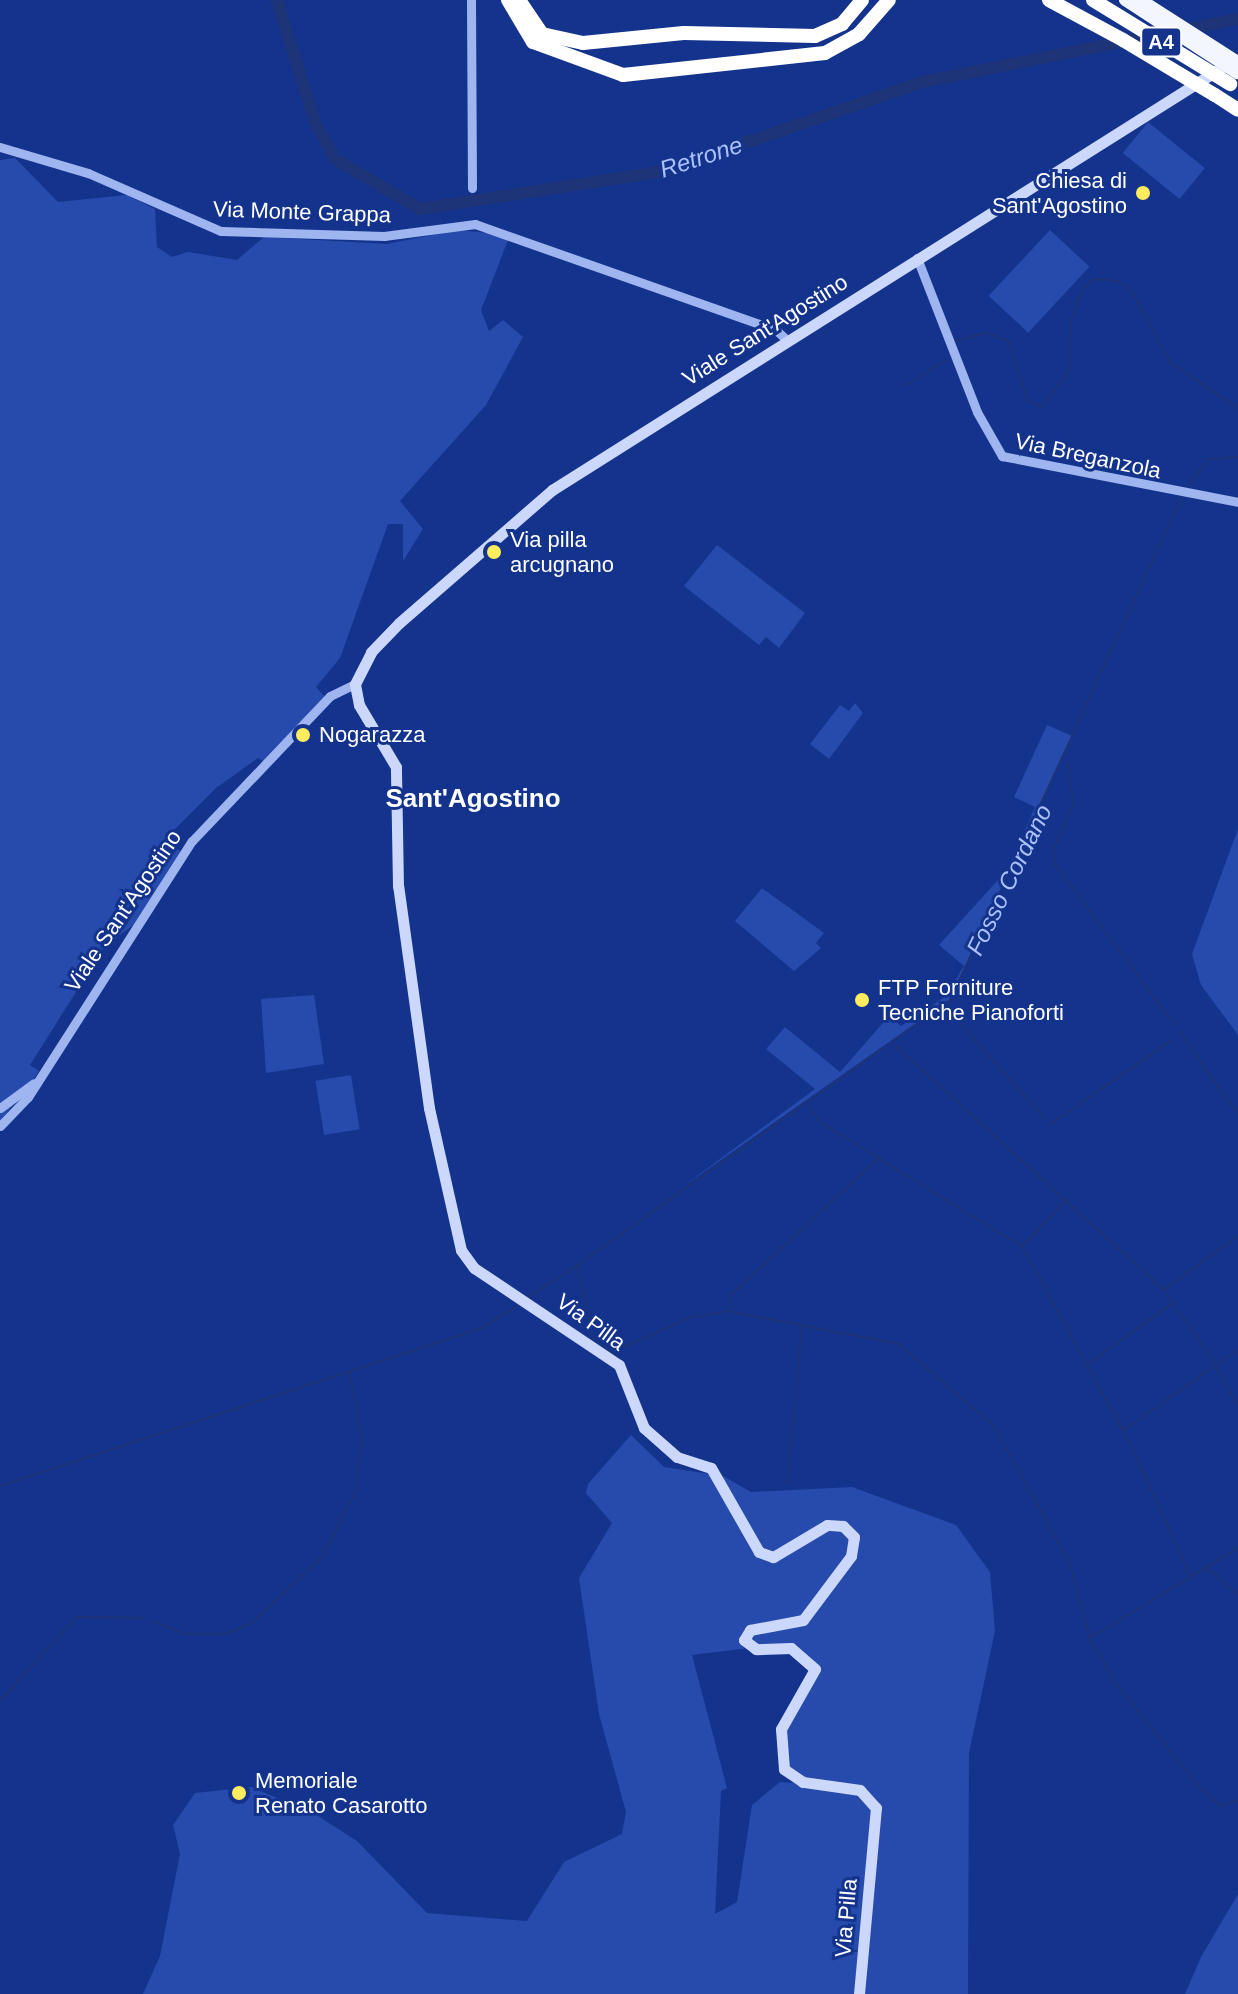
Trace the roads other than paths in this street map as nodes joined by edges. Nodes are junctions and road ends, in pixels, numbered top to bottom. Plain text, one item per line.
1 (471, 0) edge
2 (508, 0) edge
3 (519, 0) edge
4 (851, 0) edge
5 (862, 0) edge
6 (871, 0) edge
7 (889, 0) edge
8 (1049, 0) edge
9 (1058, 0) edge
10 (1093, 0) edge
11 (1125, 0) edge
12 (1141, 0) edge
13 (776, 36) junction
14 (1123, 40) junction
15 (796, 59) junction
16 (1238, 60) edge
17 (1235, 82) edge
18 (1238, 110) edge
19 (0, 147) edge
20 (472, 188) dead end
21 (917, 258) junction
22 (788, 341) junction
23 (1238, 502) edge
24 (355, 689) junction
25 (37, 1081) junction
26 (0, 1108) edge
27 (0, 1126) edge
28 (859, 1994) edge

1 - 20 street
2 - 15 highway
3 - 13 highway
4 - 13 highway
5 - 13 highway
6 - 15 highway
7 - 15 highway
8 - 14 highway
9 - 14 highway, A4
10 - 17 highway, A4, bridge
11 - 17 highway, bridge
12 - 16 highway, bridge
14 - 18 highway, A4, bridge
16 - 21 main road, Viale Sant'Agostino
19 - 22 street, Via Monte Grappa
21 - 22 main road, Viale Sant'Agostino
21 - 23 street, Via Breganzola
22 - 24 main road, Viale Sant'Agostino
24 - 25 street, Viale Sant'Agostino
24 - 28 main road, Via Pilla
25 - 26 street
25 - 27 street, Viale Sant'Agostino

